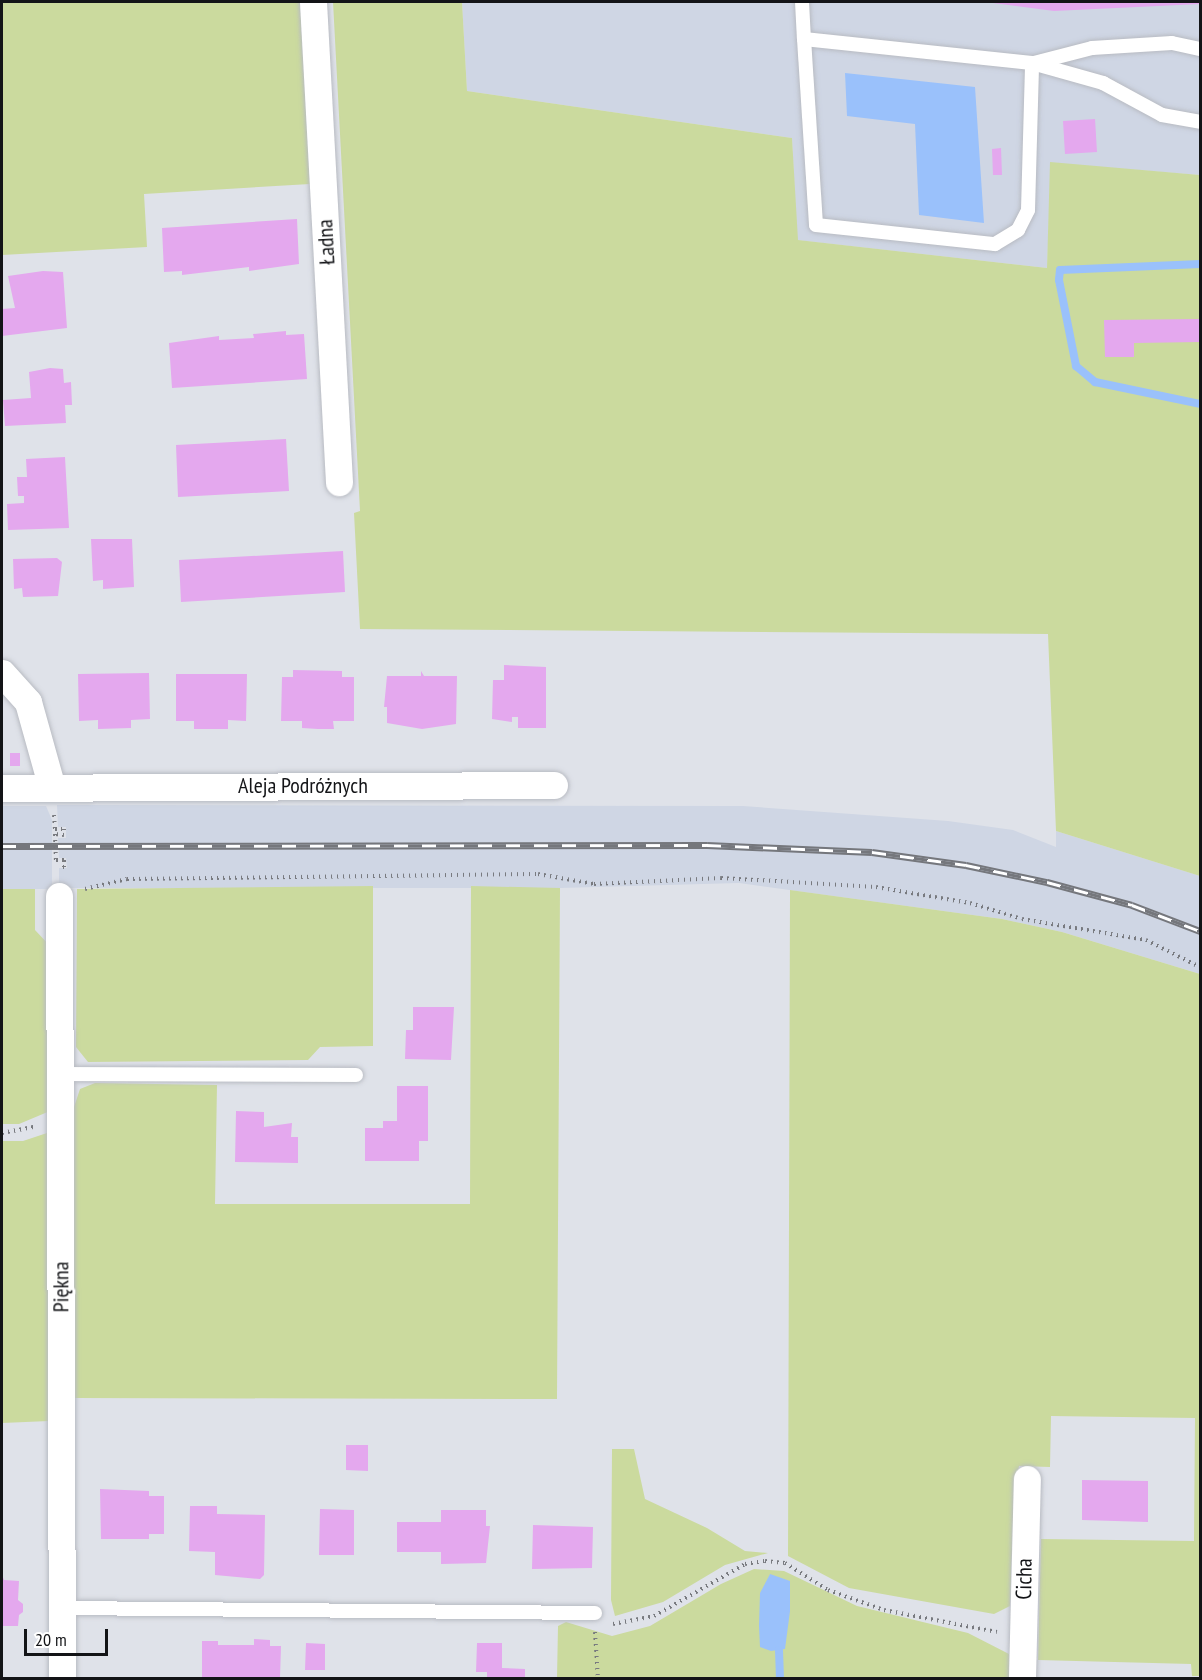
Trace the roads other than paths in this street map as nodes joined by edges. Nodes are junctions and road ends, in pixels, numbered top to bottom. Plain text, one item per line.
1 (313, 2) edge
2 (802, 2) edge
3 (804, 39) junction
4 (1200, 50) edge
5 (1032, 63) junction
6 (1200, 122) edge
7 (339, 482) dead end
8 (2, 673) edge
9 (554, 785) dead end
10 (2, 788) edge
11 (52, 788) junction
12 (59, 896) road end
13 (61, 1074) junction
14 (356, 1075) dead end
15 (1027, 1479) dead end
16 (63, 1608) junction
17 (595, 1613) road end
18 (62, 1678) edge
19 (1022, 1678) edge

1 - 7 street, Ładna
2 - 3 lane
3 - 5 lane
3 - 5 lane
4 - 5 lane
5 - 6 lane
8 - 11 street
9 - 11 street, Aleja Podróżnych
10 - 11 street, Aleja Podróżnych
12 - 13 street, Piękna
13 - 14 lane
13 - 16 street, Piękna
15 - 19 street, Cicha
16 - 17 lane
16 - 18 street, Piękna

